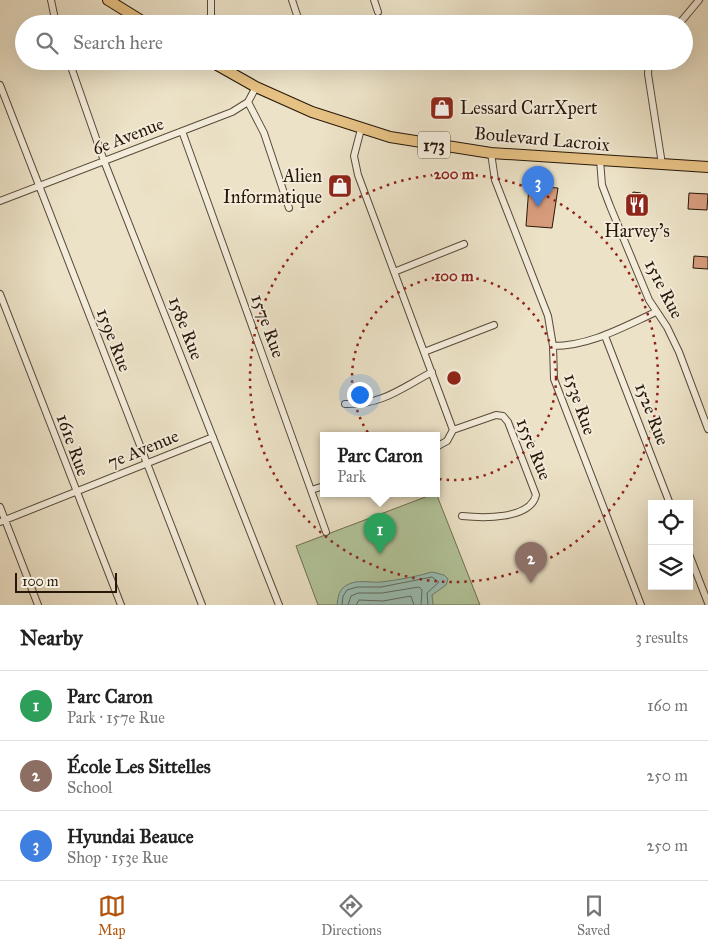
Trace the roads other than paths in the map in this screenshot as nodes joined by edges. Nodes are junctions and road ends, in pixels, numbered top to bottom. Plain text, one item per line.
1 (51, 0) edge
2 (108, 0) edge
3 (211, 0) edge
4 (292, 0) edge
5 (374, 0) edge
6 (699, 0) edge
7 (378, 12) dead end
8 (54, 15) edge
9 (132, 15) edge
10 (211, 15) edge
11 (297, 15) edge
12 (686, 15) edge
13 (72, 70) edge
14 (227, 70) edge
15 (648, 70) edge
16 (0, 85) edge
17 (256, 86) junction
18 (248, 102) junction
19 (361, 129) junction
20 (182, 131) junction
21 (491, 153) junction
22 (600, 160) junction
23 (104, 161) junction
24 (662, 164) junction
25 (708, 167) edge
26 (38, 186) junction
27 (0, 201) edge
28 (289, 208) dead end
29 (464, 244) dead end
30 (394, 272) junction
31 (0, 294) edge
32 (656, 312) junction
33 (494, 325) dead end
34 (605, 336) junction
35 (553, 346) junction
36 (424, 352) junction
37 (432, 372) junction
38 (345, 404) dead end
39 (708, 429) edge
40 (452, 430) junction
41 (213, 437) junction
42 (440, 444) edge
43 (146, 464) junction
44 (320, 487) edge
45 (311, 490) junction
46 (75, 492) junction
47 (668, 500) edge
48 (0, 507) edge
49 (462, 516) dead end
50 (2, 521) edge
51 (326, 532) dead end
52 (693, 564) edge
53 (708, 603) edge
54 (38, 605) edge
55 (121, 605) edge
56 (202, 605) edge
57 (279, 605) edge
58 (641, 605) edge

1 - 8 street
2 - 9 main road
3 - 10 street
4 - 11 street
5 - 7 street
6 - 12 street
13 - 23 street, 158e Rue
14 - 17 main road, Boulevard Lacroix / 173
15 - 24 street
16 - 26 street, 159e Rue
17 - 18 street
17 - 19 main road, Boulevard Lacroix / 173
18 - 20 street, 6e Avenue
18 - 28 street
19 - 21 main road, Boulevard Lacroix / 173
19 - 30 street
20 - 23 street, 6e Avenue
20 - 45 street, 157e Rue
21 - 22 main road, Boulevard Lacroix / 173
21 - 35 street, 153e Rue
22 - 24 main road, Boulevard Lacroix / 173
22 - 32 street, 151e Rue
23 - 26 street, 6e Avenue
23 - 41 street, 158e Rue
24 - 25 main road, Boulevard Lacroix / 173
26 - 27 street, 6e Avenue
26 - 43 street, 159e Rue
29 - 30 street
30 - 36 street
31 - 46 street, 161e Rue
32 - 34 street
32 - 39 street, 151e Rue
33 - 36 street
34 - 35 street
34 - 47 street, 152e Rue
35 - 58 street, 153e Rue
36 - 37 street
37 - 38 street
37 - 40 street
40 - 42 street
40 - 49 street, 155e Rue
41 - 43 street, 7e Avenue
41 - 57 street, 158e Rue
43 - 46 street, 7e Avenue
43 - 56 street, 159e Rue
44 - 45 street
45 - 51 street, 157e Rue
46 - 50 street, 7e Avenue
46 - 55 street, 161e Rue
48 - 50 street
50 - 54 street
52 - 53 street

